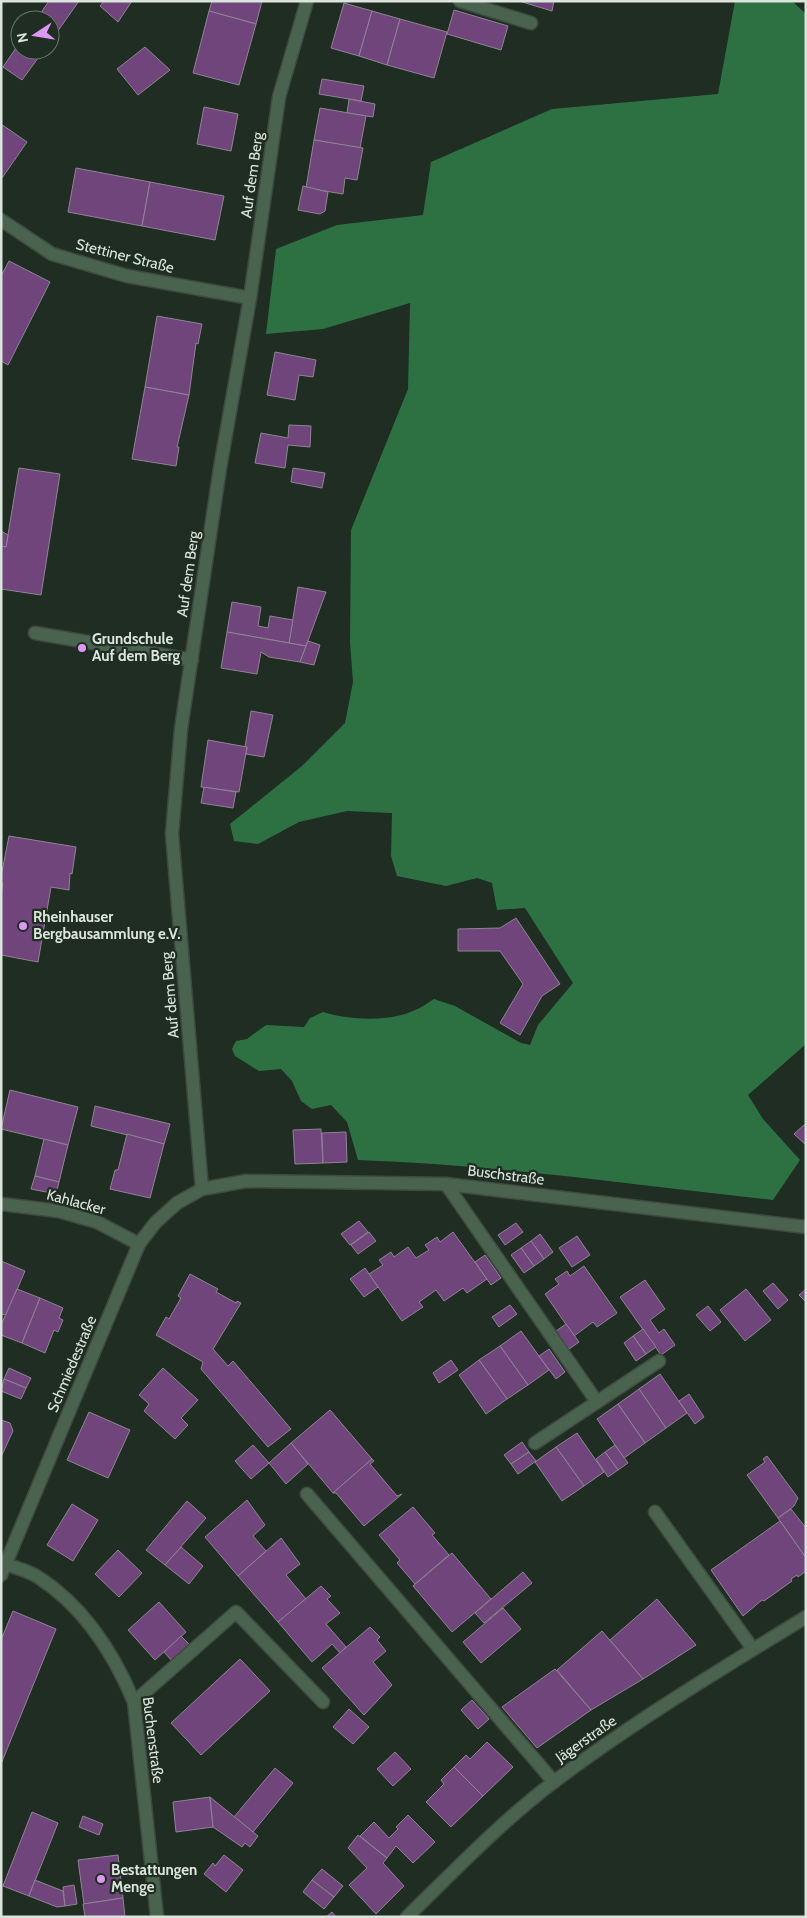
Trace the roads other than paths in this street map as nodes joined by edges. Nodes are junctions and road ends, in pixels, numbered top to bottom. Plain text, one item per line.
1 (307, 1) edge
2 (460, 1) edge
3 (531, 23) dead end
4 (1, 220) edge
5 (250, 298) junction
6 (35, 633) dead end
7 (192, 660) junction
8 (446, 1184) junction
9 (202, 1189) junction
10 (1, 1204) edge
11 (806, 1227) edge
12 (139, 1244) junction
13 (659, 1361) dead end
14 (597, 1402) junction
15 (535, 1443) dead end
16 (307, 1494) dead end
17 (656, 1512) dead end
18 (4, 1569) edge
19 (806, 1616) edge
20 (753, 1649) junction
21 (134, 1702) junction
22 (323, 1702) dead end
23 (554, 1782) junction
24 (157, 1917) edge
25 (407, 1917) edge

1 - 5 street, Auf dem Berg
2 - 3 street
4 - 5 street, Stettiner Straße
5 - 7 street, Auf dem Berg
6 - 7 street
7 - 9 street, Auf dem Berg
8 - 9 street, Buschstraße
8 - 11 street, Buschstraße
8 - 14 street
9 - 12 street, Schmiedestraße
10 - 12 street, Kahlacker
12 - 18 street, Schmiedestraße
13 - 14 street
14 - 15 street
16 - 23 street
17 - 20 street
18 - 21 street, Buchenstraße
19 - 20 street, Jägerstraße
20 - 23 street, Jägerstraße
21 - 22 street
21 - 24 street, Buchenstraße
23 - 25 street, Jägerstraße

